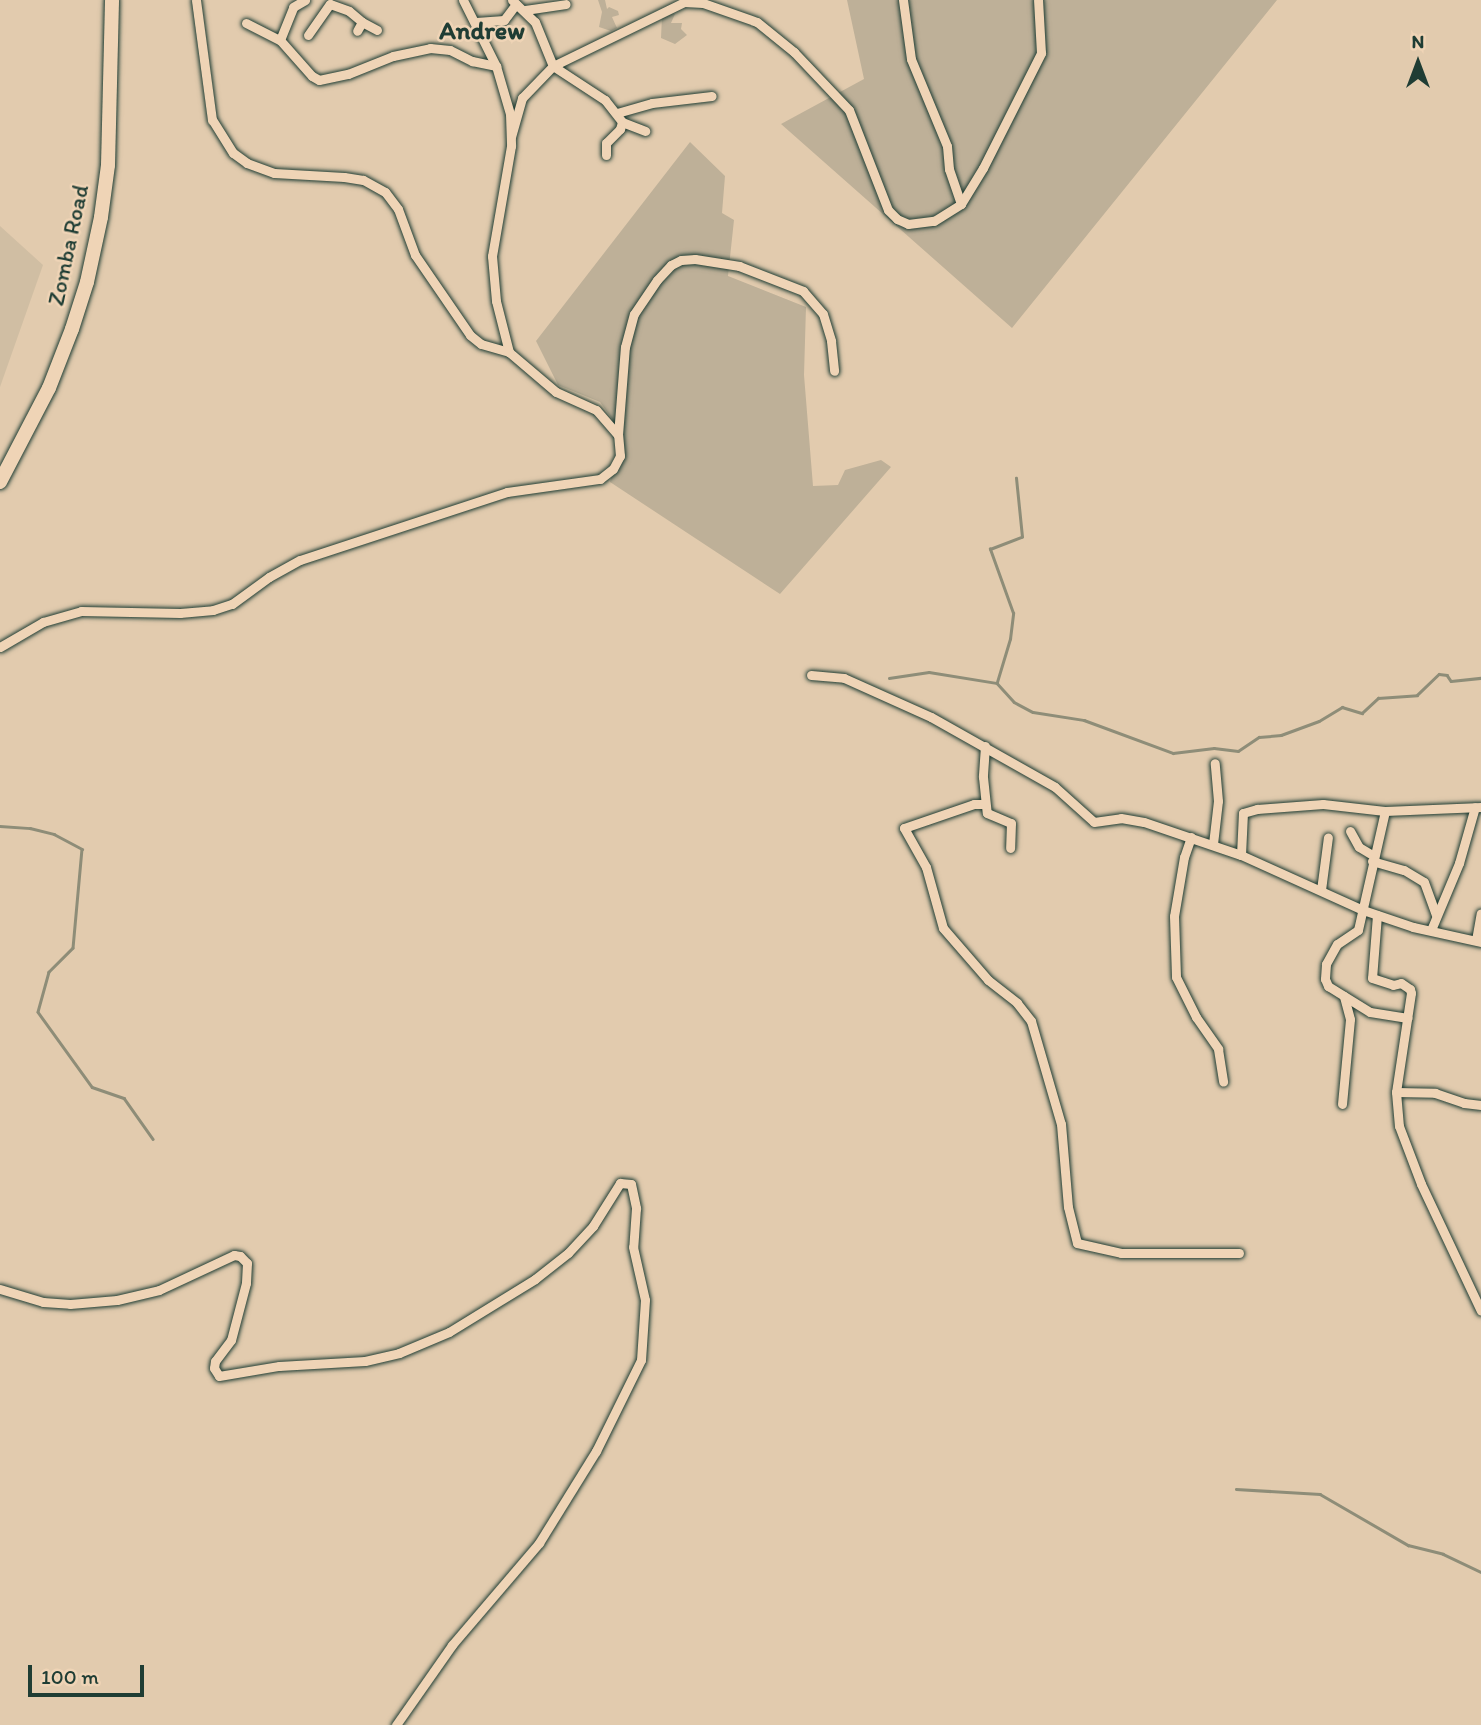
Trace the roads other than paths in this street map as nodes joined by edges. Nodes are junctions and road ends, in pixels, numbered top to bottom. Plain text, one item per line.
1 (112, 0) edge
2 (196, 0) edge
3 (305, 0) edge
4 (317, 0) edge
5 (463, 0) edge
6 (903, 0) edge
7 (1038, 0) edge
8 (514, 2) edge
9 (330, 4) junction
10 (566, 4) dead end
11 (525, 10) junction
12 (362, 22) junction
13 (476, 22) junction
14 (246, 23) dead end
15 (377, 30) dead end
16 (357, 32) dead end
17 (308, 34) dead end
18 (280, 40) junction
19 (496, 66) junction
20 (553, 66) junction
21 (712, 96) dead end
22 (620, 117) junction
23 (645, 131) dead end
24 (511, 136) junction
25 (606, 155) dead end
26 (961, 204) junction
27 (509, 352) junction
28 (834, 371) dead end
29 (618, 435) junction
30 (0, 482) edge
31 (0, 647) edge
32 (811, 675) dead end
33 (985, 746) junction
34 (1216, 763) dead end
35 (985, 804) junction
36 (1478, 807) edge
37 (1385, 811) junction
38 (1350, 831) dead end
39 (1191, 837) junction
40 (1328, 837) dead end
41 (1213, 844) junction
42 (1010, 848) dead end
43 (1241, 855) junction
44 (1373, 859) junction
45 (1321, 890) junction
46 (1363, 910) junction
47 (1481, 913) edge
48 (1377, 915) junction
49 (1436, 915) junction
50 (1431, 930) junction
51 (1478, 941) edge
52 (1344, 996) junction
53 (1408, 1018) junction
54 (1223, 1082) dead end
55 (1396, 1092) junction
56 (1342, 1104) dead end
57 (1481, 1105) edge
58 (1239, 1253) dead end
59 (0, 1289) edge
60 (1481, 1311) edge
61 (396, 1725) edge

1 - 30 highway, Zomba Road
2 - 27 street
3 - 18 street
4 - 9 street
5 - 13 street
6 - 26 street
7 - 26 street
8 - 11 street
8 - 13 street
9 - 12 street
9 - 17 street
10 - 11 street
11 - 20 street
12 - 15 street
12 - 16 street
13 - 19 street
14 - 18 street
18 - 19 street
19 - 24 street
20 - 22 street
20 - 24 street
20 - 26 street
21 - 22 street
22 - 23 street
22 - 25 street
24 - 27 street
27 - 29 street
28 - 29 street
29 - 31 street
32 - 33 street
33 - 35 street
33 - 39 street
34 - 41 street
35 - 42 street
35 - 58 street
36 - 37 street
36 - 49 street
37 - 43 street
37 - 44 street
38 - 44 street
39 - 41 street
39 - 54 street
40 - 45 street
41 - 43 street
43 - 45 street
44 - 46 street
44 - 49 street
45 - 46 street
46 - 48 street
46 - 52 street
47 - 51 street
48 - 50 street
48 - 53 street
49 - 50 street
50 - 51 street
52 - 53 street
52 - 56 street
53 - 55 street
55 - 57 street
55 - 60 street
59 - 61 street

